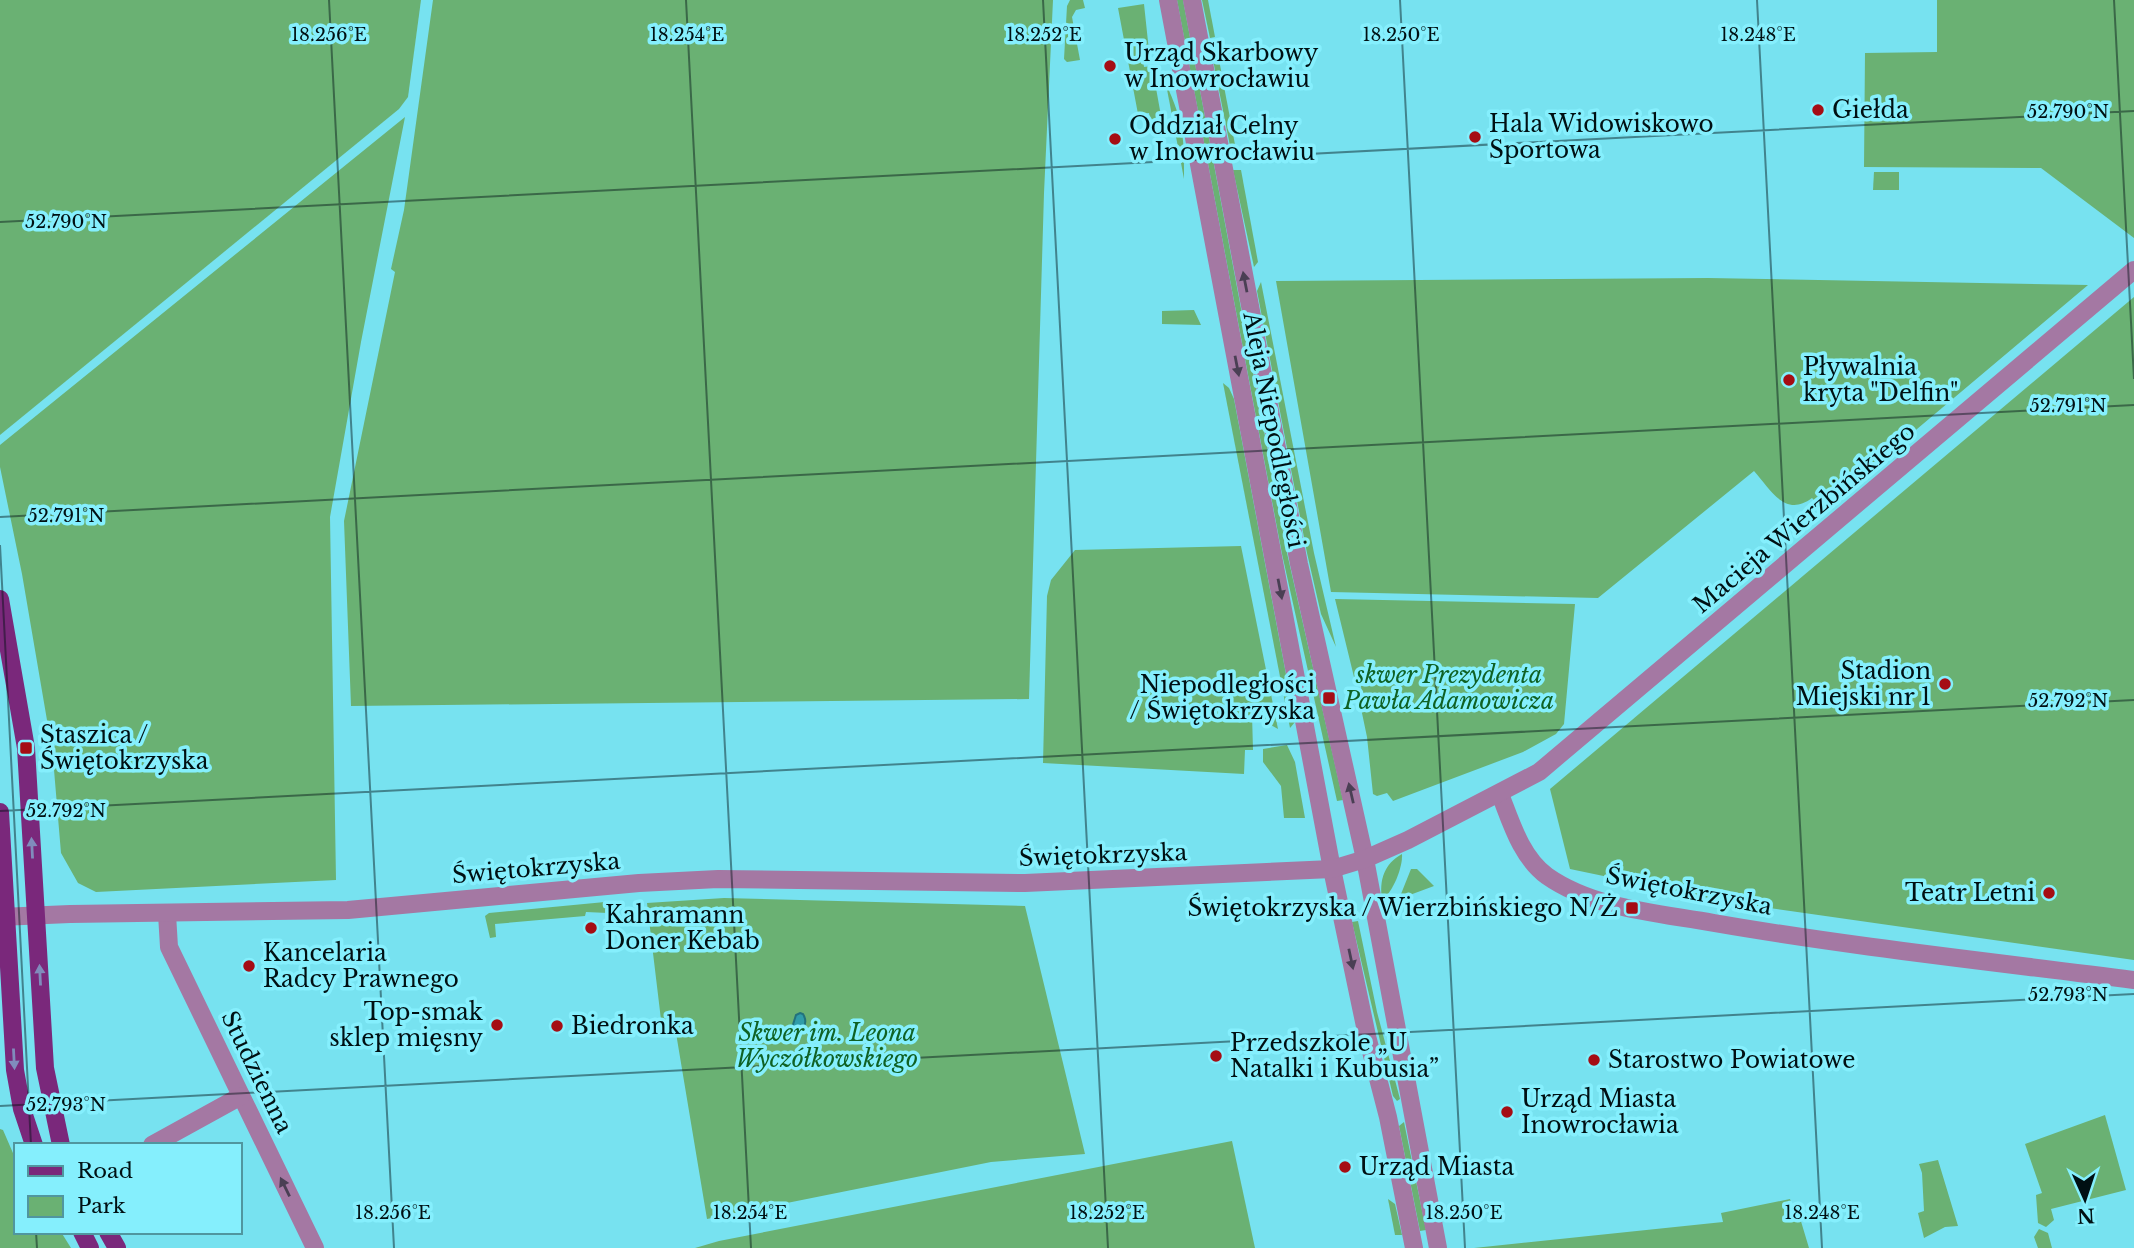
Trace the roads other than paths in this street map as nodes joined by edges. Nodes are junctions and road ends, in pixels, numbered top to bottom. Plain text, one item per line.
1 (1168, 0) edge
2 (1192, 0) edge
3 (2134, 270) edge
4 (0, 599) edge
5 (1500, 794) junction
6 (0, 812) edge
7 (1365, 859) junction
8 (1332, 869) junction
9 (167, 914) junction
10 (36, 916) junction
11 (3, 917) edge
12 (2134, 980) edge
13 (241, 1096) junction
14 (1411, 1111) junction
15 (1388, 1117) junction
16 (33, 1143) edge
17 (61, 1143) edge
18 (156, 1143) edge
19 (315, 1248) edge
20 (1414, 1248) edge
21 (1438, 1248) edge

1 -> 8 street, Aleja Niepodległości
7 -> 2 street, Aleja Niepodległości
3 - 5 street, Macieja Wierzbińskiego
10 -> 4 main road
5 - 7 street, Świętokrzyska
5 - 12 street, Świętokrzyska
6 - 11 main road
7 - 8 street, Świętokrzyska
7 - 14 street, Aleja Niepodległości
8 - 9 street, Świętokrzyska
8 -> 15 street, Aleja Niepodległości
9 - 10 street, Świętokrzyska
9 - 13 street, Studzienna
10 - 11 street, Świętokrzyska
17 -> 10 main road
11 -> 16 main road
13 - 18 street
19 -> 13 street, Studzienna
14 - 15 street
14 - 21 street, Aleja Niepodległości
15 - 20 street, Aleja Niepodległości

